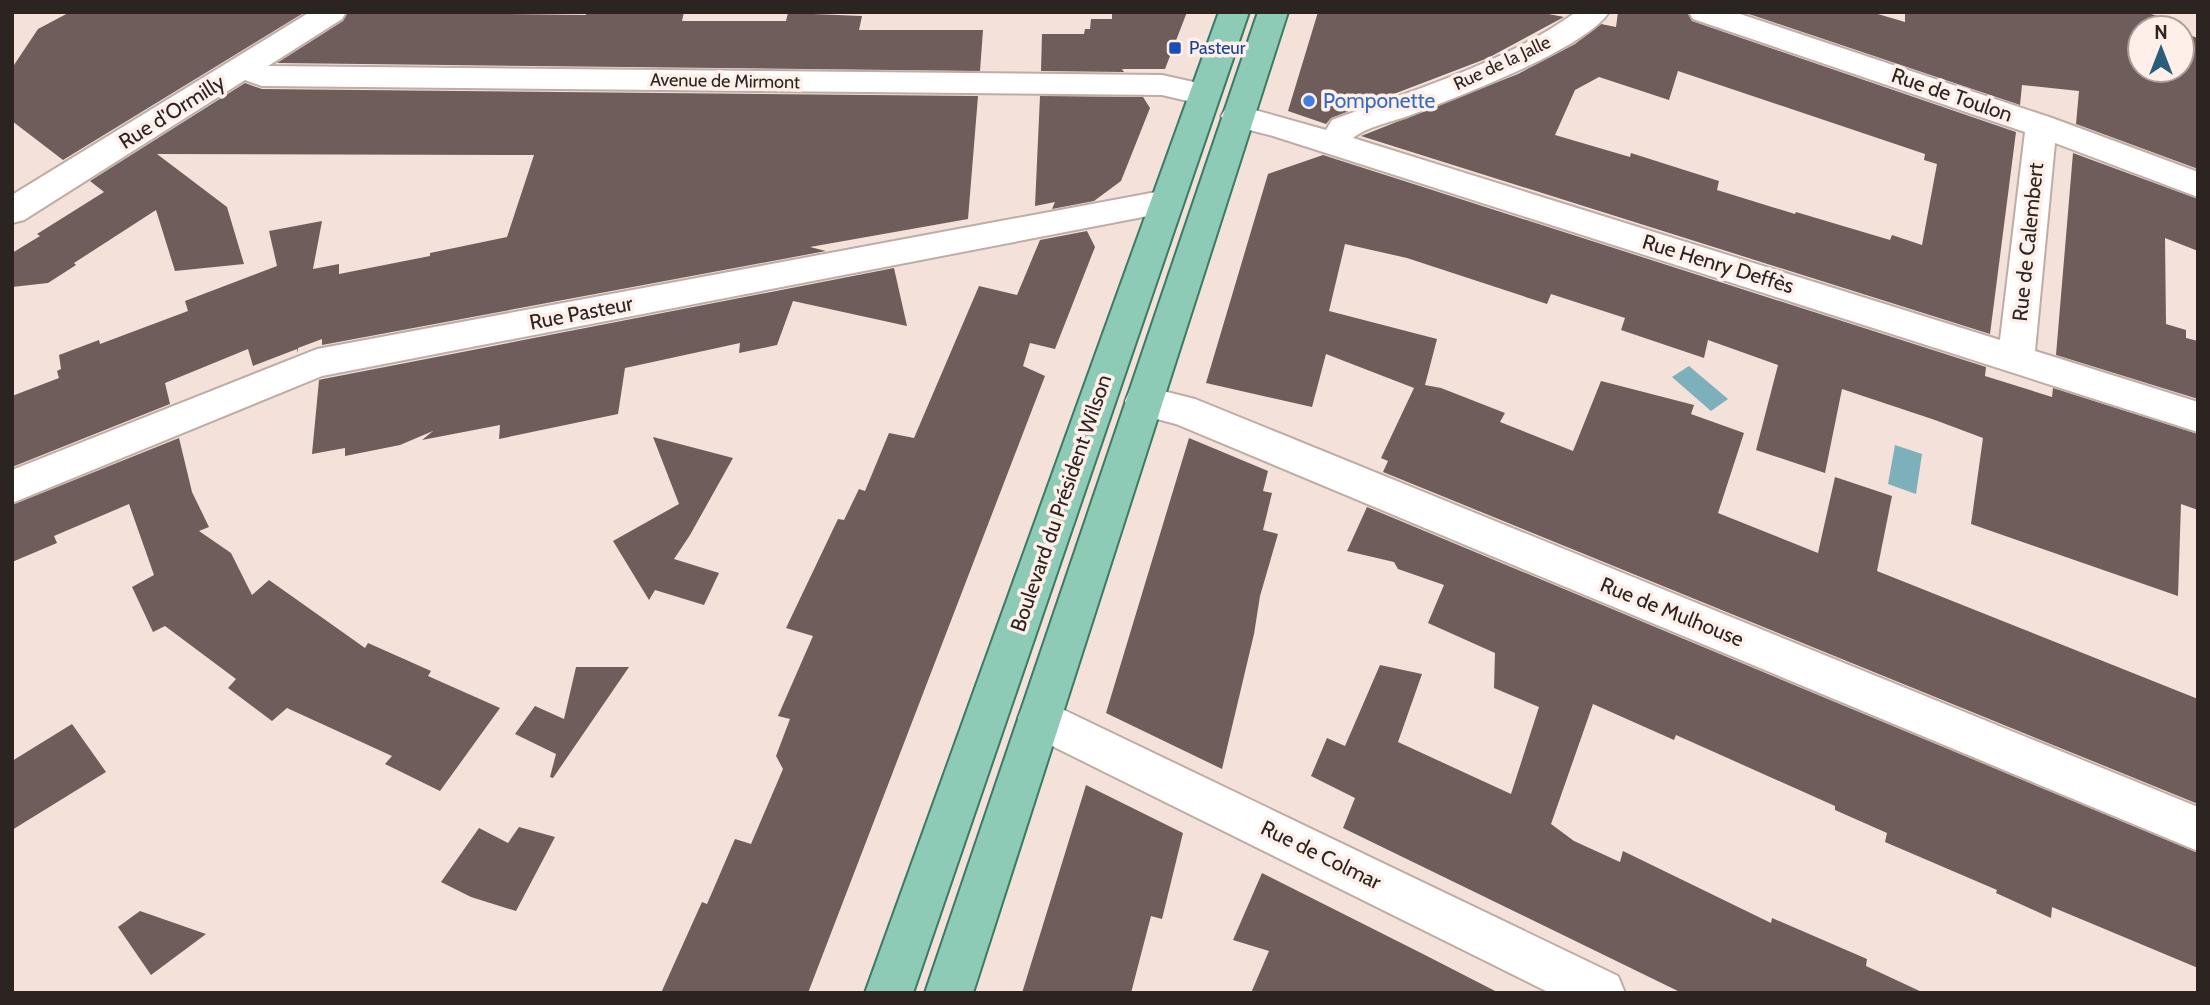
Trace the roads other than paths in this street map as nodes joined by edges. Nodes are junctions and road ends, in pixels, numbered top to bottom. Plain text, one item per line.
1 (332, 12) edge
2 (1234, 12) edge
3 (1272, 12) edge
4 (1595, 12) edge
5 (1703, 12) edge
6 (246, 66) junction
7 (1205, 94) junction
8 (1237, 116) junction
9 (2041, 126) junction
10 (1334, 143) junction
11 (2198, 185) edge
12 (1167, 202) junction
13 (12, 211) edge
14 (2016, 358) junction
15 (1143, 401) junction
16 (2198, 417) edge
17 (12, 486) edge
18 (1040, 718) junction
19 (2198, 829) edge
20 (888, 993) edge
21 (949, 993) edge
22 (1601, 993) edge

1 - 6 street, Rue d'Ormilly
2 - 7 main road, Boulevard du Président Wilson
3 - 8 main road
4 - 10 street, Rue de la Jalle
5 - 9 street, Rue de Toulon
6 - 7 street, Avenue de Mirmont
6 - 13 street, Rue d'Ormilly
7 - 12 main road, Boulevard du Président Wilson
8 - 10 street, Rue Henry Deffès
8 - 15 main road
9 - 11 street, Rue de Toulon
9 - 14 street, Rue de Calembert
10 - 14 street, Rue Henry Deffès
12 - 17 street, Rue Pasteur
12 - 20 main road, Boulevard du Président Wilson
14 - 16 street, Rue Henry Deffès
15 - 18 main road
15 - 19 street, Rue de Mulhouse
18 - 21 main road
18 - 22 street, Rue de Colmar

